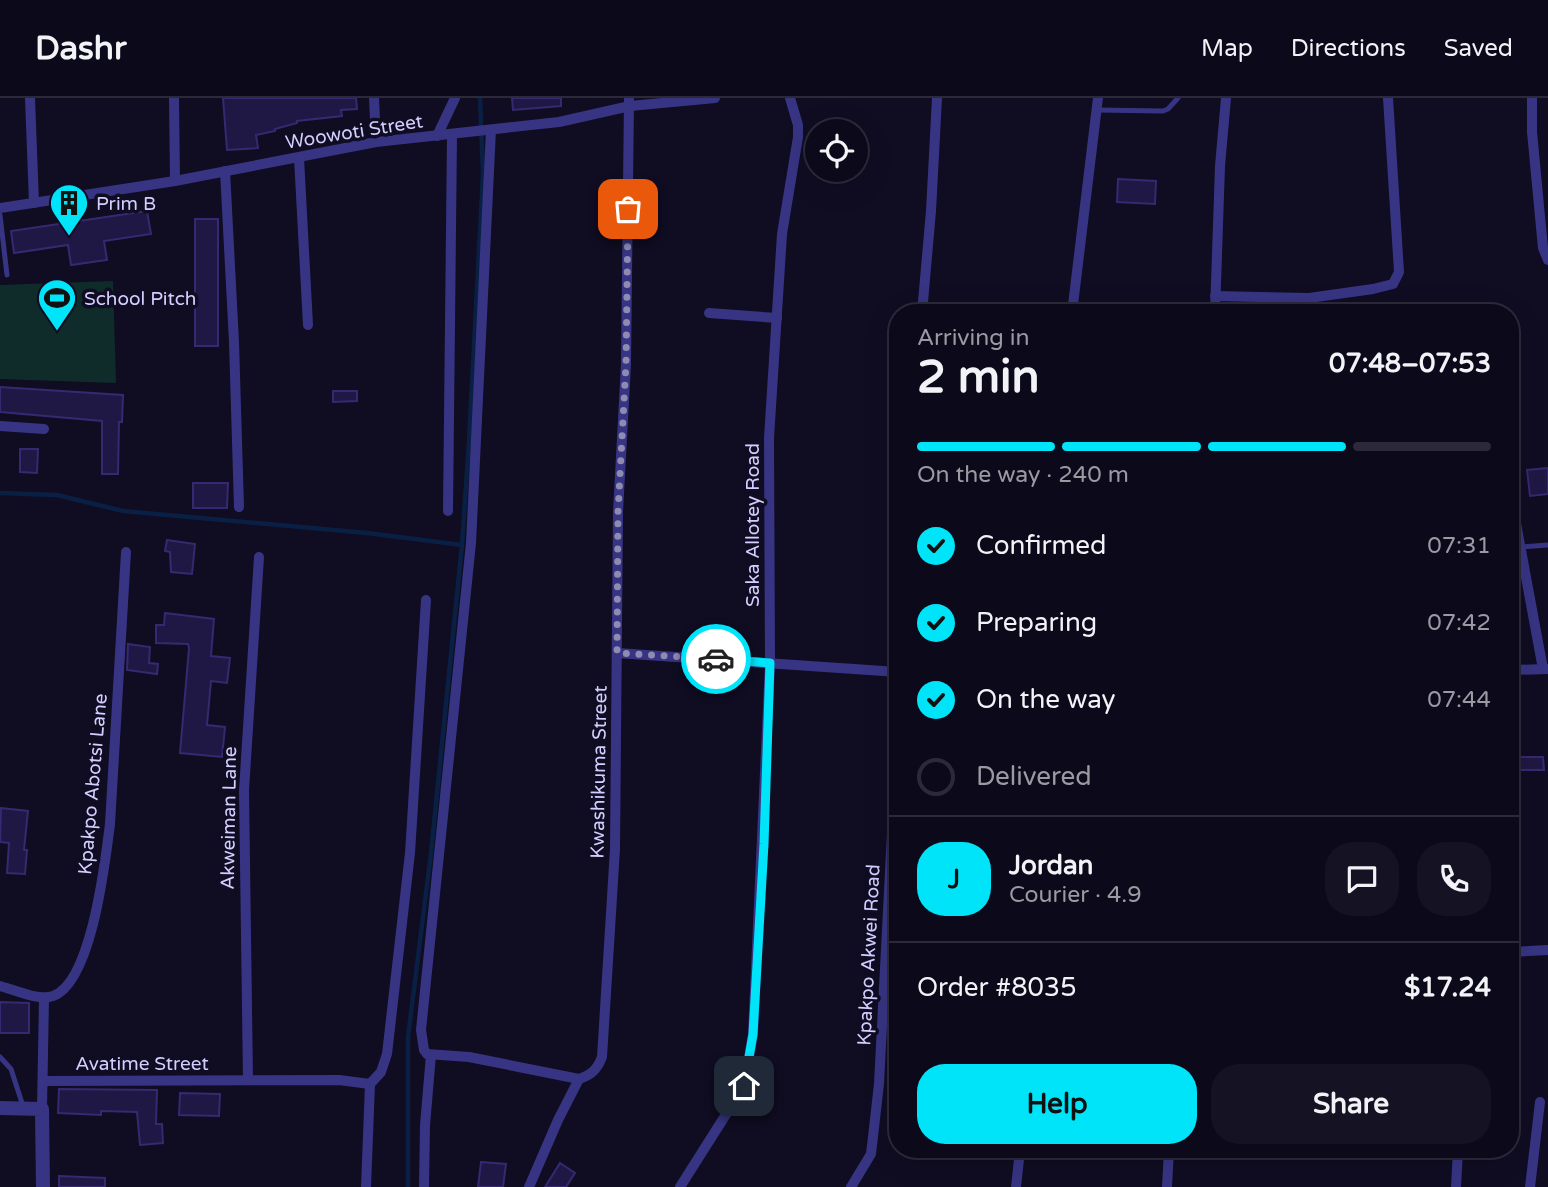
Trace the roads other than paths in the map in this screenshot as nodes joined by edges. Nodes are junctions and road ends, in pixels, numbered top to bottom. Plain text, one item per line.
1 (30, 98) edge
2 (174, 98) edge
3 (374, 98) edge
4 (455, 98) edge
5 (715, 98) edge
6 (790, 98) edge
7 (937, 98) edge
8 (1098, 98) edge
9 (1178, 98) edge
10 (1226, 98) edge
11 (1388, 98) edge
12 (1532, 98) edge
13 (629, 102) edge
14 (1097, 110) junction
15 (487, 130) junction
16 (452, 135) junction
17 (437, 136) junction
18 (376, 142) junction
19 (299, 158) junction
20 (225, 170) junction
21 (175, 181) junction
22 (34, 203) junction
23 (0, 208) edge
24 (0, 215) edge
25 (1548, 260) edge
26 (7, 275) dead end
27 (1215, 296) junction
28 (1309, 298) junction
29 (923, 304) edge
30 (1073, 304) edge
31 (1215, 304) edge
32 (1309, 304) edge
33 (709, 313) dead end
34 (777, 318) junction
35 (308, 325) dead end
36 (0, 426) edge
37 (44, 429) dead end
38 (239, 508) dead end
39 (448, 511) dead end
40 (1519, 537) edge
41 (1548, 545) edge
42 (1521, 547) junction
43 (126, 552) dead end
44 (259, 557) dead end
45 (426, 600) dead end
46 (617, 653) junction
47 (770, 663) junction
48 (1546, 669) edge
49 (1519, 670) edge
50 (889, 671) edge
51 (889, 891) edge
52 (1548, 950) edge
53 (1519, 952) edge
54 (0, 986) edge
55 (44, 998) junction
56 (430, 1055) junction
57 (0, 1056) edge
58 (573, 1078) junction
59 (43, 1080) junction
60 (248, 1080) junction
61 (370, 1084) junction
62 (1540, 1102) dead end
63 (0, 1108) edge
64 (24, 1108) junction
65 (42, 1109) junction
66 (1019, 1158) edge
67 (1169, 1158) edge
68 (1458, 1158) edge
69 (43, 1187) edge
70 (366, 1187) edge
71 (424, 1187) edge
72 (529, 1187) edge
73 (680, 1187) edge
74 (851, 1187) edge
75 (1016, 1187) edge
76 (1167, 1187) edge
77 (1456, 1187) edge
78 (1530, 1187) edge

1 - 22 street
2 - 21 street
3 - 18 street
4 - 17 street
5 - 13 street, Woowoti Street
6 - 34 street, Saka Allotey Road
7 - 29 street
8 - 14 street
9 - 14 lane
10 - 27 street
11 - 28 street
12 - 25 street
13 - 15 street, Woowoti Street
13 - 46 street, Kwashikuma Street
14 - 30 street
15 - 16 street, Woowoti Street
15 - 56 street
16 - 17 street, Woowoti Street
16 - 39 street
17 - 18 street, Woowoti Street
18 - 19 street, Woowoti Street
19 - 20 street, Woowoti Street
19 - 35 street
20 - 21 street, Woowoti Street
20 - 38 street
21 - 22 street, Woowoti Street
22 - 23 street, Woowoti Street
24 - 26 lane
27 - 28 street
27 - 31 street
28 - 32 street
33 - 34 street
34 - 47 street, Saka Allotey Road
36 - 37 street
40 - 42 street
41 - 42 lane
42 - 48 street
43 - 55 street, Kpakpo Abotsi Lane
44 - 60 street, Akweiman Lane
45 - 61 street
46 - 47 street
46 - 58 street, Kwashikuma Street
47 - 50 street
47 - 73 street, Saka Allotey Road
48 - 49 street
51 - 74 street, Kpakpo Akwei Road
52 - 53 street
54 - 55 street
55 - 59 street
56 - 58 street
56 - 71 street
57 - 64 lane
58 - 72 street, Kwashikuma Street
59 - 60 street, Avatime Street
59 - 65 street
60 - 61 street, Avatime Street
61 - 70 street
62 - 78 street
63 - 64 street
64 - 65 street
65 - 69 street
66 - 75 street
67 - 76 street
68 - 77 street

